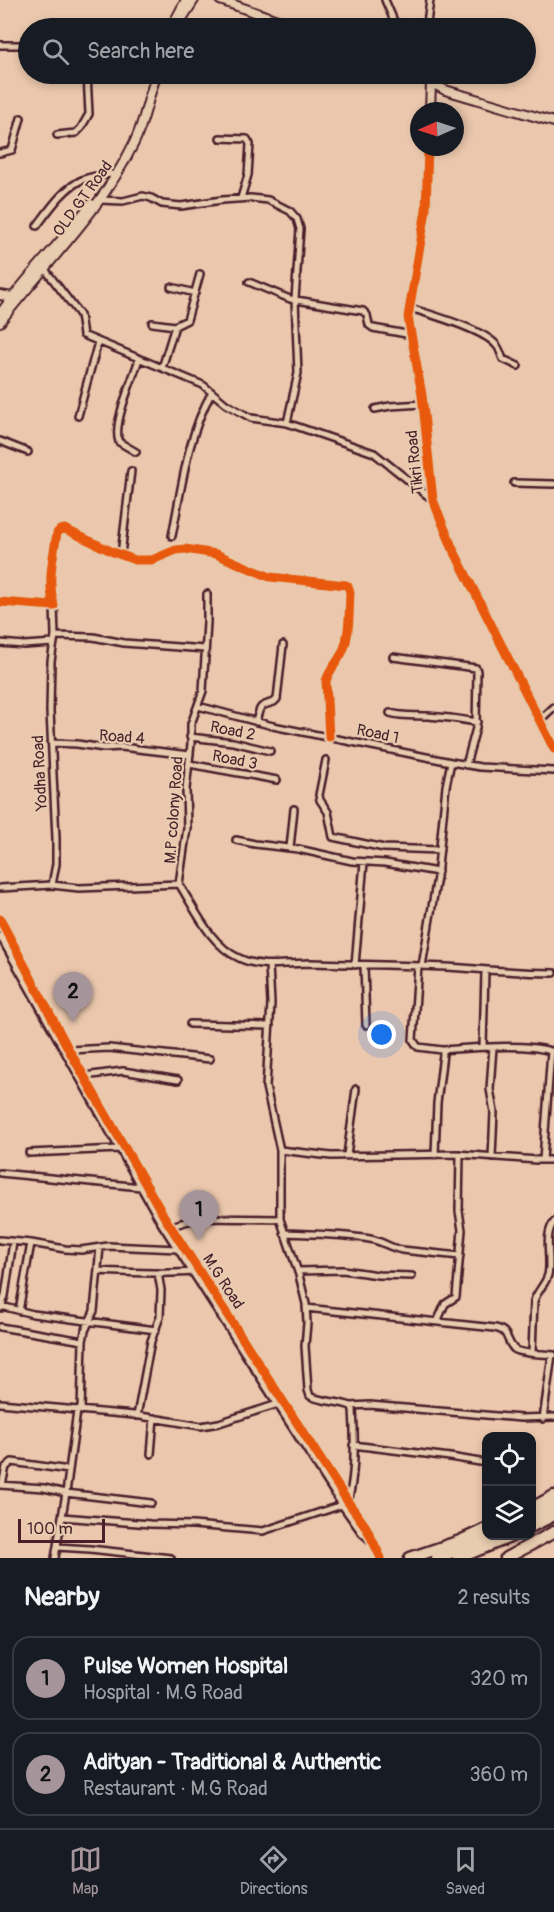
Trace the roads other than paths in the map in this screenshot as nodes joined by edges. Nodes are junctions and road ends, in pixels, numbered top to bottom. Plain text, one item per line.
1 (186, 0) edge
2 (194, 0) edge
3 (220, 0) edge
4 (385, 0) edge
5 (430, 0) edge
6 (176, 18) edge
7 (182, 18) edge
8 (271, 18) edge
9 (393, 18) edge
10 (428, 18) edge
11 (0, 45) edge
12 (18, 45) edge
13 (87, 84) edge
14 (149, 84) edge
15 (154, 84) edge
16 (430, 84) edge
17 (432, 84) edge
18 (430, 102) edge
19 (21, 118) dead end
20 (554, 122) edge
21 (57, 135) dead end
22 (220, 138) dead end
23 (0, 153) edge
24 (428, 156) edge
25 (112, 174) junction
26 (241, 198) junction
27 (100, 200) junction
28 (37, 226) dead end
29 (44, 268) junction
30 (200, 274) dead end
31 (249, 282) dead end
32 (171, 287) dead end
33 (195, 293) junction
34 (0, 295) edge
35 (14, 299) junction
36 (295, 299) junction
37 (410, 308) junction
38 (0, 314) edge
39 (0, 322) edge
40 (152, 323) dead end
41 (175, 326) junction
42 (412, 335) junction
43 (98, 342) junction
44 (139, 359) junction
45 (518, 366) dead end
46 (162, 368) junction
47 (212, 392) junction
48 (423, 404) junction
49 (375, 409) dead end
50 (78, 416) dead end
51 (287, 423) junction
52 (0, 441) edge
53 (28, 452) dead end
54 (136, 452) dead end
55 (131, 471) dead end
56 (514, 483) dead end
57 (554, 484) edge
58 (434, 500) junction
59 (172, 536) dead end
60 (121, 555) junction
61 (207, 594) dead end
62 (0, 602) edge
63 (54, 606) junction
64 (55, 640) junction
65 (0, 643) edge
66 (283, 645) dead end
67 (205, 649) junction
68 (393, 657) dead end
69 (198, 706) junction
70 (554, 707) edge
71 (390, 713) dead end
72 (540, 720) junction
73 (256, 722) junction
74 (477, 722) junction
75 (190, 737) junction
76 (329, 737) junction
77 (51, 743) junction
78 (554, 748) edge
79 (270, 751) dead end
80 (190, 755) junction
81 (326, 760) dead end
82 (451, 762) junction
83 (189, 764) junction
84 (466, 765) junction
85 (554, 771) edge
86 (277, 780) dead end
87 (294, 809) dead end
88 (236, 840) dead end
89 (290, 848) junction
90 (440, 850) junction
91 (364, 862) junction
92 (438, 872) junction
93 (179, 884) junction
94 (52, 885) junction
95 (0, 888) edge
96 (0, 920) edge
97 (0, 936) edge
98 (269, 965) junction
99 (354, 965) junction
100 (364, 965) junction
101 (420, 966) junction
102 (484, 971) junction
103 (554, 973) edge
104 (190, 1024) dead end
105 (366, 1025) dead end
106 (270, 1026) junction
107 (483, 1047) junction
108 (493, 1047) junction
109 (69, 1050) junction
110 (442, 1050) junction
111 (552, 1051) edge
112 (210, 1059) dead end
113 (84, 1076) junction
114 (178, 1080) dead end
115 (356, 1089) dead end
116 (93, 1096) junction
117 (119, 1149) junction
118 (280, 1150) junction
119 (29, 1153) dead end
120 (460, 1154) junction
121 (347, 1155) junction
122 (435, 1155) junction
123 (492, 1157) junction
124 (543, 1160) junction
125 (554, 1160) edge
126 (0, 1173) edge
127 (141, 1187) junction
128 (280, 1219) junction
129 (554, 1222) edge
130 (168, 1225) junction
131 (284, 1233) junction
132 (0, 1240) edge
133 (13, 1242) junction
134 (31, 1243) junction
135 (100, 1247) junction
136 (178, 1249) junction
137 (460, 1256) junction
138 (98, 1271) junction
139 (298, 1271) junction
140 (193, 1272) junction
141 (158, 1273) junction
142 (412, 1276) dead end
143 (551, 1276) edge
144 (1, 1308) edge
145 (306, 1308) junction
146 (19, 1311) junction
147 (90, 1322) junction
148 (437, 1322) junction
149 (0, 1328) edge
150 (156, 1330) junction
151 (83, 1341) junction
152 (532, 1352) junction
153 (553, 1355) edge
154 (0, 1403) edge
155 (278, 1404) junction
156 (351, 1406) junction
157 (79, 1411) junction
158 (137, 1416) junction
159 (554, 1417) edge
160 (154, 1418) junction
161 (543, 1419) junction
162 (353, 1444) junction
163 (151, 1454) dead end
164 (482, 1462) edge
165 (69, 1470) junction
166 (1, 1485) edge
167 (66, 1493) junction
168 (554, 1496) edge
169 (151, 1503) dead end
170 (345, 1503) junction
171 (536, 1505) edge
172 (554, 1505) edge
173 (536, 1514) edge
174 (554, 1515) edge
175 (62, 1517) junction
176 (536, 1524) edge
177 (482, 1531) edge
178 (554, 1532) edge
179 (484, 1540) edge
180 (502, 1540) edge
181 (57, 1547) junction
182 (55, 1558) edge
183 (171, 1558) edge
184 (381, 1558) edge
185 (410, 1558) edge
186 (437, 1558) edge
187 (458, 1558) edge
188 (506, 1558) edge

1 - 6 street
2 - 7 street
3 - 8 street
4 - 9 street
5 - 10 street
11 - 12 street
13 - 21 street
14 - 25 street, OLD GT Road
15 - 27 street, OLD GT Road
16 - 18 street
17 - 20 street
19 - 23 street
22 - 26 street
24 - 37 street, Tikri Road
25 - 28 street
25 - 35 street, OLD GT Road
26 - 27 street
26 - 36 street
27 - 29 street, OLD GT Road
29 - 35 street, OLD GT Road
29 - 43 street
30 - 33 street
31 - 36 street
32 - 33 street
33 - 41 street
34 - 35 street
35 - 38 street, OLD GT Road
35 - 39 street, OLD GT Road
36 - 42 street
36 - 51 street
37 - 42 street, Tikri Road
37 - 45 street
40 - 41 street
41 - 46 street
42 - 48 street, Tikri Road
43 - 44 street
43 - 50 street
44 - 46 street
44 - 54 street
46 - 47 street
47 - 51 street
47 - 59 street
48 - 49 street
48 - 58 street, Tikri Road
51 - 58 street
52 - 53 street
55 - 60 street
56 - 57 street
58 - 72 street, Tikri Road
60 - 63 street, Yodha Road
60 - 76 street
61 - 67 street, M.P colony Road
62 - 63 street
63 - 64 street, Yodha Road
64 - 65 street
64 - 67 street
64 - 77 street, Yodha Road
66 - 73 street
67 - 69 street, M.P colony Road
68 - 74 street
69 - 73 street, Road 1
69 - 75 street, M.P colony Road
70 - 72 street
71 - 74 street
72 - 78 street, Tikri Road
73 - 76 street, Road 1
74 - 84 street
75 - 79 street, Road 2
75 - 80 street, M.P colony Road
76 - 82 street, Road 1
77 - 80 street, Road 4
77 - 94 street, Yodha Road
80 - 83 street, M.P colony Road
81 - 90 street
82 - 84 street, Road 1
82 - 90 street
83 - 86 street, Road 3
83 - 93 street, M.P colony Road
84 - 85 street, Road 1
87 - 89 street
88 - 89 street
89 - 91 street
90 - 92 street
91 - 92 street
91 - 99 street
92 - 101 street
93 - 94 street, M.P colony Road
93 - 98 street
94 - 95 street
96 - 109 street, M.G Road
97 - 116 street, M.G Road
98 - 99 street
98 - 106 street
99 - 100 street
100 - 101 street
100 - 105 street
101 - 102 street
101 - 110 street
102 - 103 street
102 - 107 street
104 - 106 street
106 - 118 street
107 - 108 street
107 - 110 street
108 - 111 street
108 - 123 street
109 - 112 street
109 - 113 street, M.G Road
110 - 122 street
111 - 124 street
113 - 114 street
113 - 116 street, M.G Road
115 - 121 street
116 - 117 street, M.G Road
116 - 130 street, M.G Road
117 - 119 street
117 - 127 street, M.G Road
118 - 121 street
118 - 128 street
120 - 122 street
120 - 123 street
120 - 137 street
121 - 122 street
123 - 124 street
124 - 125 street
126 - 127 street
127 - 130 street, M.G Road
128 - 130 street
128 - 131 street
129 - 143 street
130 - 136 street, M.G Road
130 - 170 street, M.G Road
131 - 137 street
131 - 139 street
132 - 133 street
133 - 134 street
133 - 144 street
134 - 135 street
134 - 146 street
135 - 136 street
135 - 138 street
136 - 140 street, M.G Road
137 - 148 street
138 - 141 street
138 - 147 street
139 - 142 street
139 - 145 street
140 - 141 street
140 - 155 street, M.G Road
141 - 150 street
143 - 152 street
144 - 146 street
145 - 148 street
145 - 156 street
146 - 147 street
147 - 150 street
147 - 151 street
148 - 152 street
149 - 151 street
150 - 158 street
151 - 157 street
152 - 153 street
153 - 161 street
154 - 157 street
155 - 160 street
155 - 170 street, M.G Road
156 - 161 street
156 - 162 street
157 - 158 street
157 - 165 street
158 - 160 street
159 - 161 street
160 - 163 street
162 - 164 street
162 - 170 street
165 - 166 street
165 - 167 street
166 - 167 street
167 - 169 street
167 - 175 street
168 - 171 highway
170 - 175 street
170 - 184 street, M.G Road
172 - 173 highway
174 - 176 highway
175 - 181 street
177 - 185 highway
178 - 188 highway
179 - 186 highway
180 - 187 highway
181 - 182 street
181 - 183 street

